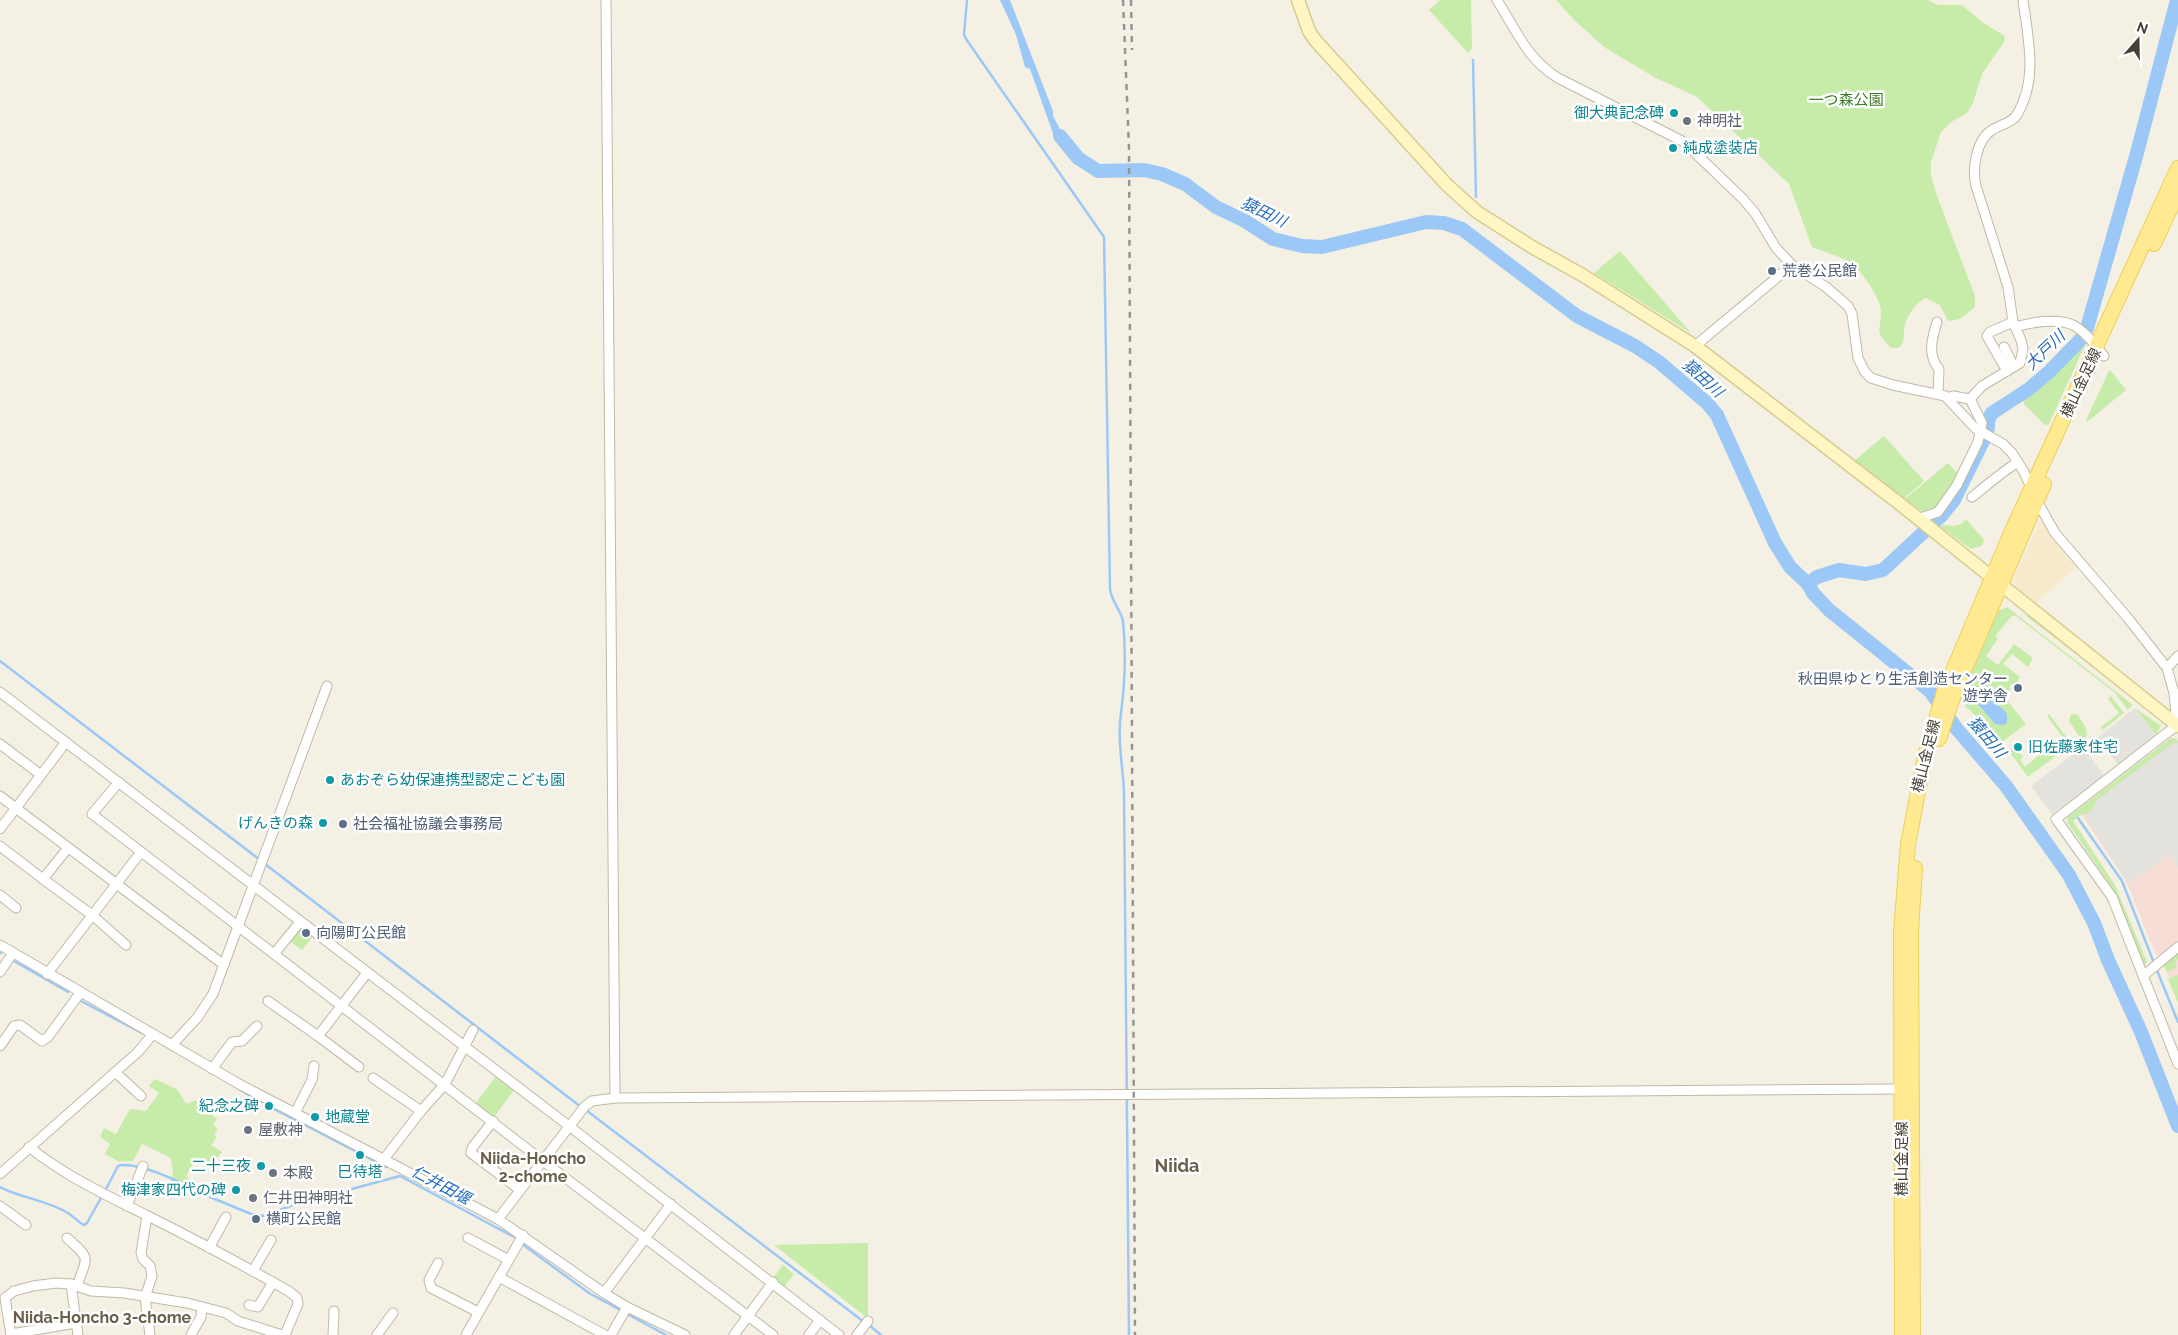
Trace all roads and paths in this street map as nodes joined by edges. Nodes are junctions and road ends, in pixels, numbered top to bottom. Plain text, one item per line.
1 (606, 0) edge
2 (1298, 0) edge
3 (1497, 0) edge
4 (2023, 0) edge
5 (2178, 168) edge
6 (2178, 192) edge
7 (1792, 265) junction
8 (1937, 322) dead end
9 (2014, 325) junction
10 (1695, 346) junction
11 (2004, 348) dead end
12 (2101, 352) junction
13 (2011, 369) junction
14 (1938, 394) junction
15 (1947, 398) junction
16 (1970, 399) junction
17 (1982, 432) junction
18 (2018, 462) junction
19 (2035, 495) junction
20 (1972, 497) dead end
21 (1924, 524) junction
22 (1996, 582) junction
23 (2178, 656) edge
24 (2167, 668) junction
25 (327, 686) dead end
26 (0, 692) edge
27 (1940, 719) junction
28 (2178, 725) edge
29 (66, 742) junction
30 (0, 744) edge
31 (41, 775) junction
32 (119, 782) junction
33 (0, 796) edge
34 (16, 808) junction
35 (0, 829) edge
36 (0, 846) edge
37 (68, 848) junction
38 (141, 852) junction
39 (43, 879) junction
40 (116, 884) junction
41 (253, 886) junction
42 (0, 895) edge
43 (16, 908) dead end
44 (92, 915) junction
45 (300, 922) junction
46 (239, 927) junction
47 (0, 945) edge
48 (126, 945) dead end
49 (2178, 947) edge
50 (13, 953) junction
51 (274, 954) junction
52 (224, 965) junction
53 (0, 972) edge
54 (367, 973) junction
55 (47, 974) junction
56 (2143, 976) junction
57 (80, 993) junction
58 (268, 1001) dead end
59 (342, 1006) junction
60 (257, 1026) dead end
61 (473, 1030) dead end
62 (153, 1034) junction
63 (318, 1036) junction
64 (172, 1045) junction
65 (0, 1046) edge
66 (465, 1047) junction
67 (2178, 1064) edge
68 (314, 1066) dead end
69 (359, 1067) dead end
70 (212, 1069) junction
71 (115, 1072) junction
72 (374, 1078) dead end
73 (445, 1084) junction
74 (1901, 1089) junction
75 (141, 1096) dead end
76 (615, 1098) junction
77 (420, 1111) junction
78 (295, 1113) junction
79 (493, 1121) junction
80 (570, 1126) junction
81 (29, 1148) junction
82 (384, 1159) junction
83 (543, 1161) junction
84 (142, 1168) dead end
85 (0, 1174) edge
86 (520, 1190) junction
87 (671, 1204) junction
88 (0, 1206) edge
89 (127, 1206) junction
90 (147, 1216) junction
91 (226, 1217) dead end
92 (498, 1219) junction
93 (26, 1225) dead end
94 (523, 1235) junction
95 (67, 1238) dead end
96 (468, 1238) dead end
97 (646, 1238) junction
98 (271, 1240) dead end
99 (209, 1248) junction
100 (508, 1260) junction
101 (438, 1263) dead end
102 (253, 1271) junction
103 (499, 1277) junction
104 (273, 1282) junction
105 (772, 1282) junction
106 (74, 1285) junction
107 (604, 1293) junction
108 (145, 1298) junction
109 (249, 1305) dead end
110 (202, 1307) junction
111 (627, 1307) junction
112 (334, 1311) dead end
113 (478, 1312) junction
114 (393, 1313) dead end
115 (747, 1316) junction
116 (820, 1320) junction
117 (76, 1323) junction
118 (866, 1323) dead end
119 (11, 1334) edge
120 (78, 1335) edge
121 (150, 1335) edge
122 (191, 1335) edge
123 (283, 1335) edge
124 (333, 1335) edge
125 (377, 1335) edge
126 (466, 1335) edge
127 (605, 1335) edge
128 (611, 1335) edge
129 (685, 1335) edge
130 (734, 1335) edge
131 (773, 1335) edge
132 (809, 1335) edge
133 (839, 1335) edge
134 (857, 1335) edge
135 (1902, 1335) edge
136 (1912, 1335) edge

1 - 76 street
2 - 10 street
3 - 7 street
4 - 9 street
5 - 12 main road, 横山金足線
6 - 12 main road, 横山金足線
7 - 10 street
7 - 14 street
8 - 14 street
9 - 12 street
9 - 13 street
9 - 13 street
10 - 21 street
11 - 13 street
12 - 19 main road, 横山金足線
13 - 16 street
14 - 15 street
15 - 16 street
15 - 17 street
16 - 17 street
17 - 18 street
17 - 21 street
18 - 19 street
18 - 20 street
19 - 22 main road, 横山金足線
19 - 24 street
21 - 22 street
22 - 27 main road, 横山金足線
22 - 28 street
23 - 24 street
24 - 28 street
25 - 41 street
26 - 29 street
27 - 74 main road, 横山金足線
27 - 136 main road, 横山金足線
28 - 56 street
29 - 31 street
29 - 32 street
30 - 31 street
31 - 34 street
32 - 38 street
32 - 41 street
33 - 34 street
34 - 35 street
34 - 37 street
36 - 39 street
37 - 39 street
37 - 40 street
38 - 40 street
38 - 46 street
39 - 44 street
40 - 44 street
40 - 52 street
41 - 45 street
41 - 46 street
42 - 43 street
44 - 48 street
44 - 55 street
45 - 51 street
45 - 54 street
46 - 51 street
46 - 52 street
47 - 50 street
49 - 56 street
50 - 53 street
50 - 55 street
51 - 59 street
52 - 64 street
54 - 59 street
54 - 66 street
55 - 57 street
56 - 67 street
57 - 62 street
57 - 65 street
58 - 63 street
59 - 63 street
59 - 73 street
60 - 70 street
61 - 66 street
62 - 64 street
62 - 71 street
63 - 69 street
64 - 70 street
66 - 73 street
66 - 80 street
68 - 78 street
70 - 78 street
71 - 75 street
71 - 81 street
72 - 77 street
73 - 77 street
73 - 79 street
74 - 76 street
74 - 135 main road, 横山金足線
76 - 80 street
77 - 82 street
78 - 82 street
79 - 83 street
79 - 86 street
80 - 83 street
80 - 87 street
81 - 85 street
81 - 89 street
82 - 92 street
83 - 86 street
83 - 97 street
84 - 89 street
86 - 92 street
87 - 97 street
87 - 105 street
88 - 93 street
89 - 90 street
90 - 99 street
90 - 108 street
91 - 99 street
92 - 94 street
94 - 100 street
94 - 107 street
95 - 106 street
96 - 100 street
97 - 107 street
97 - 115 street
98 - 102 street
99 - 102 street
100 - 103 street
101 - 113 street
102 - 104 street
103 - 113 street
103 - 127 street
104 - 109 street
104 - 123 street
105 - 115 street
105 - 116 street
106 - 108 street
106 - 117 street
106 - 119 street
107 - 111 street
108 - 110 street
108 - 121 street
110 - 122 street
110 - 123 street
111 - 128 street
111 - 129 street
112 - 124 street
113 - 126 street
114 - 125 street
115 - 130 street
115 - 131 street
116 - 132 street
116 - 133 street
117 - 119 street
117 - 120 street
118 - 134 street

